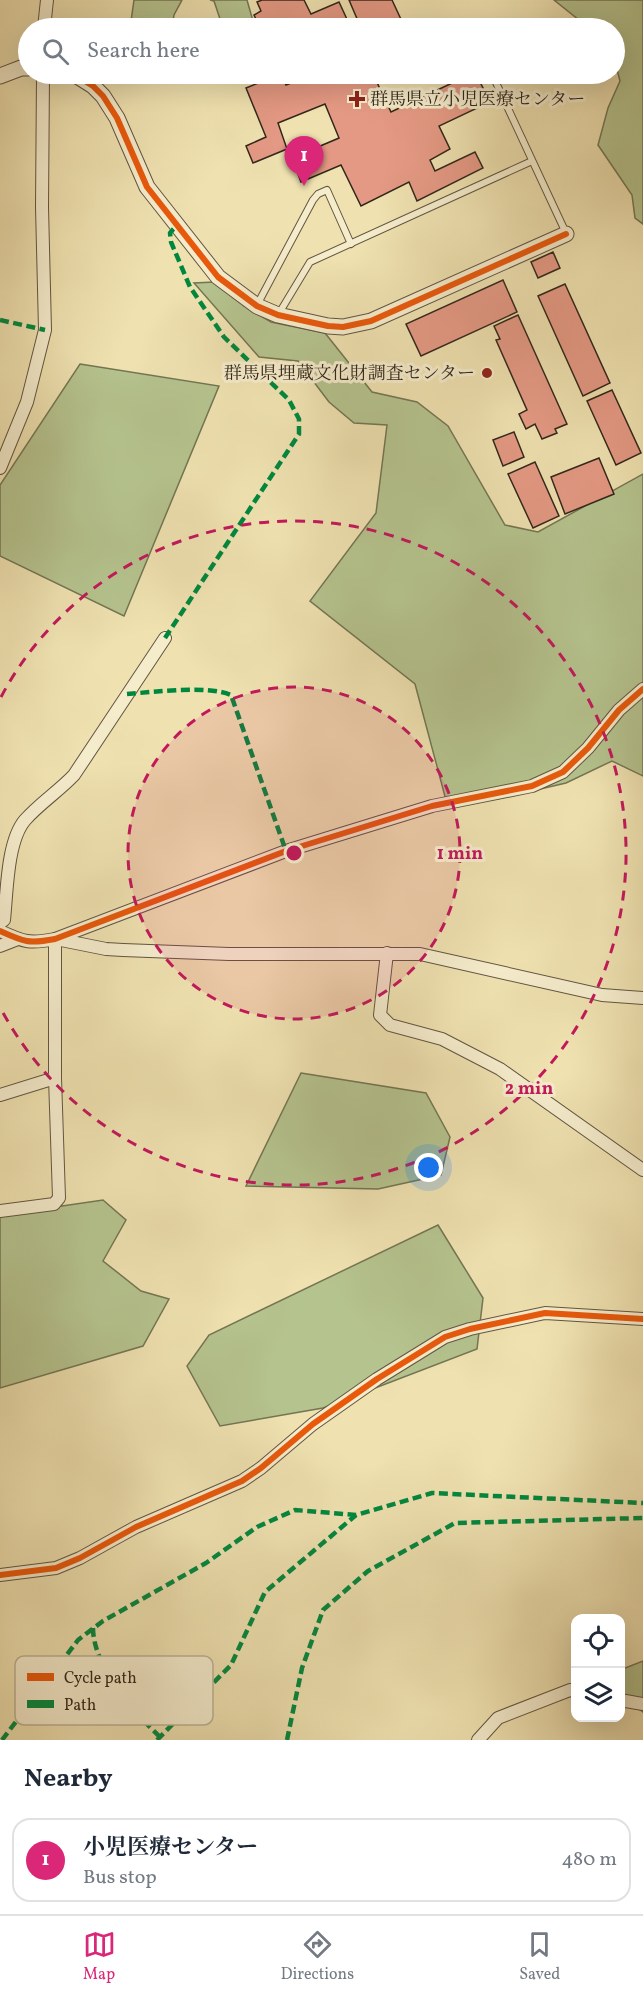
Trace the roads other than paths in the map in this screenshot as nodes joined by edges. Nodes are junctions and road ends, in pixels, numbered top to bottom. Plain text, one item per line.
1 (47, 0) edge
2 (45, 18) edge
3 (18, 69) edge
4 (0, 76) edge
5 (43, 84) edge
6 (90, 84) edge
7 (497, 84) edge
8 (532, 161) junction
9 (566, 234) joint
10 (351, 243) junction
11 (257, 306) junction
12 (278, 315) junction
13 (0, 468) edge
14 (165, 638) dead end
15 (643, 689) edge
16 (0, 923) edge
17 (0, 931) edge
18 (18, 939) junction
19 (55, 939) junction
20 (0, 946) edge
21 (387, 953) junction
22 (643, 998) edge
23 (55, 1078) junction
24 (0, 1095) edge
25 (643, 1170) edge
26 (0, 1211) edge
27 (643, 1319) edge
28 (0, 1575) edge
29 (571, 1690) edge
30 (625, 1701) edge
31 (643, 1704) edge
32 (478, 1740) edge

1 - 2 street
3 - 4 street
5 - 13 street
6 - 11 street
7 - 8 lane
8 - 9 lane
8 - 10 lane
9 - 12 street
10 - 11 lane
10 - 12 lane
11 - 12 street
14 - 16 street
15 - 19 street
17 - 18 street
18 - 19 street
18 - 20 street
19 - 21 street
19 - 23 street
21 - 22 street
21 - 25 street
23 - 24 street
23 - 26 street
27 - 28 street
29 - 32 street
30 - 31 street

